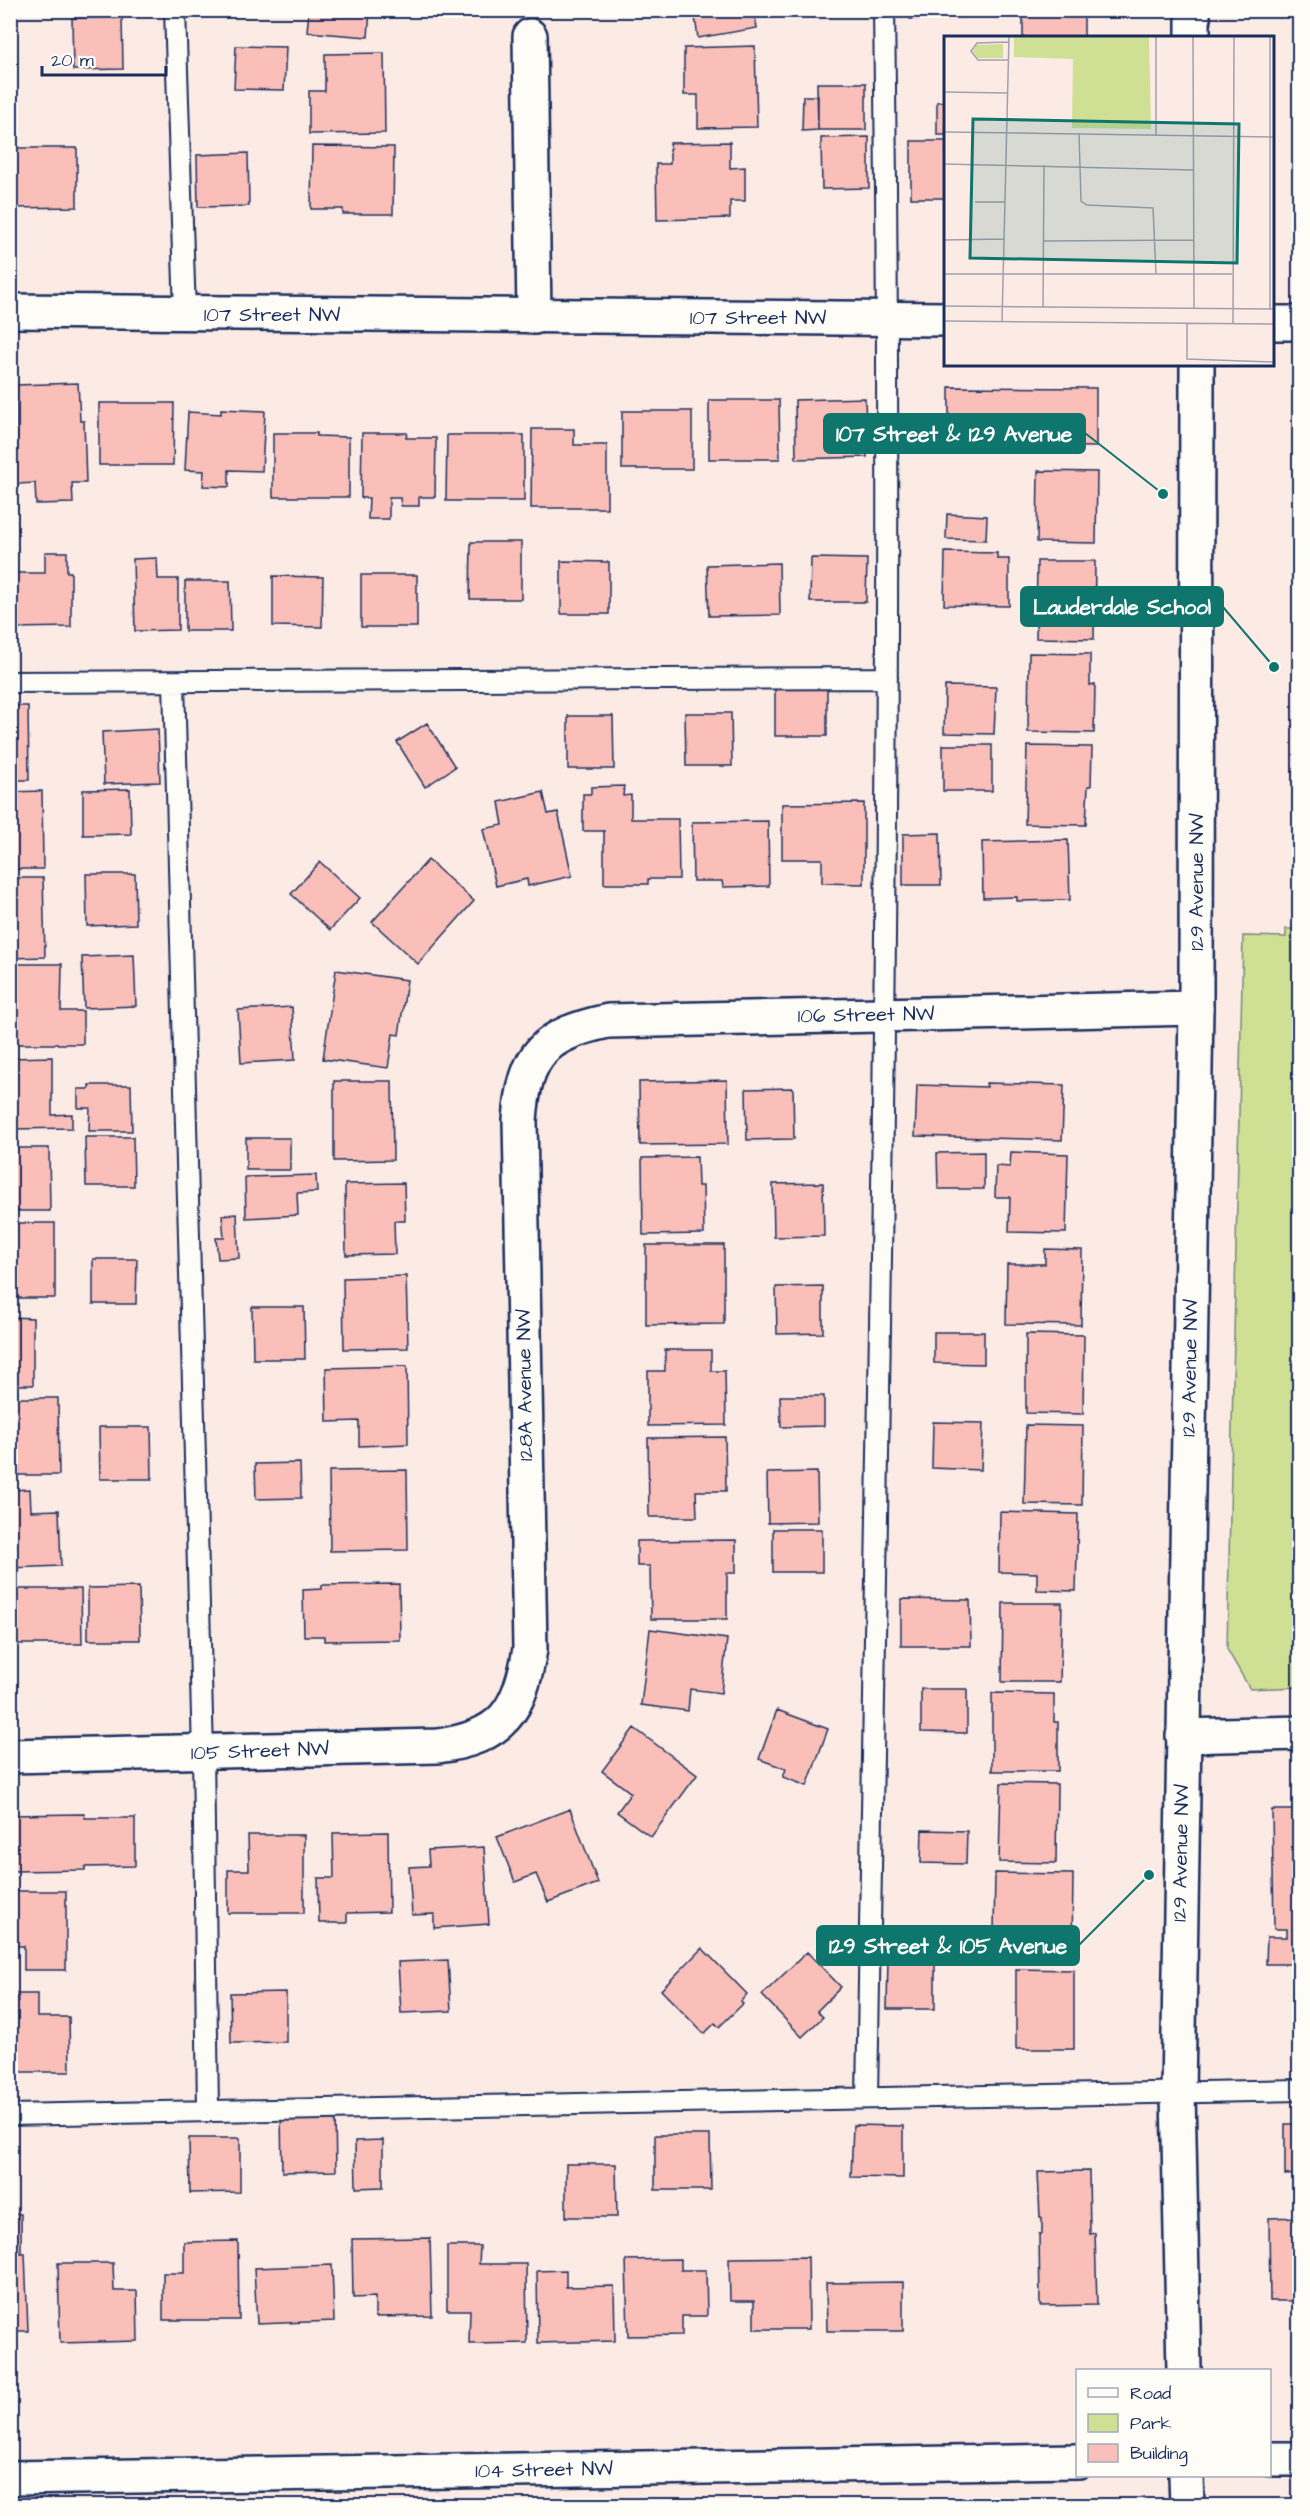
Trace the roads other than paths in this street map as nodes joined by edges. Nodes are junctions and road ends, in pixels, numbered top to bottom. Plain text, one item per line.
1 (175, 10) edge
2 (884, 10) edge
3 (1192, 10) edge
4 (530, 36) dead end
5 (1193, 36) edge
6 (10, 311) edge
7 (185, 314) junction
8 (534, 317) junction
9 (888, 319) junction
10 (944, 320) edge
11 (1274, 323) edge
12 (1299, 323) edge
13 (1197, 366) edge
14 (887, 678) junction
15 (10, 682) edge
16 (174, 682) junction
17 (1196, 1008) junction
18 (885, 1015) junction
19 (543, 1048) joint
20 (502, 1720) joint
21 (1299, 1733) edge
22 (1183, 1736) junction
23 (203, 1753) junction
24 (10, 1756) edge
25 (1299, 2090) edge
26 (1178, 2093) junction
27 (867, 2097) junction
28 (208, 2110) junction
29 (10, 2115) edge
30 (1184, 2369) edge
31 (1271, 2459) edge
32 (1299, 2459) edge
33 (1076, 2461) edge
34 (1186, 2477) edge
35 (10, 2478) edge
36 (1187, 2505) edge

1 - 7 lane
2 - 9 lane
3 - 5 street
4 - 8 street
6 - 7 street, 107 Street NW
7 - 8 street, 107 Street NW
8 - 9 street, 107 Street NW
9 - 10 street, 107 Street NW
9 - 14 lane
11 - 12 street
13 - 17 street, 129 Avenue NW
14 - 16 lane
14 - 18 lane
15 - 16 lane
16 - 23 lane
17 - 18 street, 106 Street NW
17 - 22 street, 129 Avenue NW
18 - 19 street, 106 Street NW
18 - 27 lane
19 - 20 street, 128A Avenue NW
20 - 23 street, 105 Street NW
21 - 22 street
22 - 26 street, 129 Avenue NW
23 - 24 street, 105 Street NW
23 - 28 lane
25 - 26 lane
26 - 27 lane
26 - 30 street, 129 Avenue NW
27 - 28 lane
28 - 29 lane
31 - 32 street
33 - 35 street, 104 Street NW
34 - 36 street

